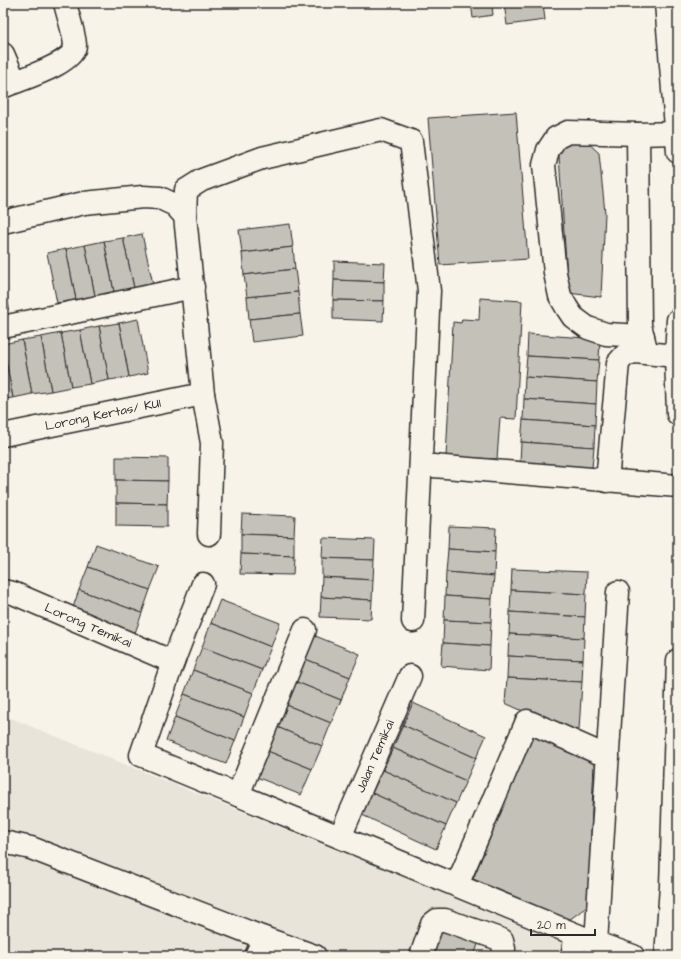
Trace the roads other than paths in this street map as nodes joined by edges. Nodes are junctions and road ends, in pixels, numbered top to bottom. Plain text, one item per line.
1 (65, 3) edge
2 (666, 3) edge
3 (3, 54) edge
4 (9, 84) edge
5 (638, 134) junction
6 (677, 143) edge
7 (185, 216) junction
8 (3, 222) edge
9 (193, 287) junction
10 (678, 320) edge
11 (3, 327) edge
12 (645, 344) junction
13 (676, 356) junction
14 (203, 394) junction
15 (678, 414) edge
16 (3, 435) edge
17 (421, 465) junction
18 (607, 481) junction
19 (678, 486) edge
20 (209, 534) dead end
21 (203, 584) dead end
22 (3, 591) edge
23 (618, 592) dead end
24 (414, 621) dead end
25 (305, 630) dead end
26 (678, 660) edge
27 (174, 662) junction
28 (410, 676) dead end
29 (608, 757) junction
30 (238, 795) junction
31 (340, 837) junction
32 (3, 842) edge
33 (457, 885) junction
34 (576, 935) junction
35 (260, 947) edge
36 (602, 950) edge
37 (314, 956) edge
38 (420, 956) edge
39 (503, 956) edge
40 (572, 956) edge
41 (633, 956) edge
42 (666, 956) edge

1 - 4 main road
2 - 6 main road
3 - 4 main road
5 - 6 main road
5 - 12 main road
5 - 12 main road
7 - 8 main road
7 - 9 main road
7 - 17 main road
9 - 11 main road
9 - 14 main road
10 - 13 main road
12 - 13 main road
12 - 18 main road
13 - 15 main road
14 - 16 main road, Lorong Kertas/ KU1
14 - 20 main road
17 - 18 main road
17 - 24 main road
18 - 19 main road
21 - 27 main road
22 - 27 main road, Lorong Temikai
23 - 29 main road
25 - 30 main road
26 - 42 main road
27 - 30 main road
28 - 31 main road, Jalan Temikai
29 - 33 main road
29 - 36 main road
30 - 31 main road
31 - 33 main road
32 - 35 main road
33 - 34 main road
34 - 36 main road
34 - 40 main road
35 - 37 main road
36 - 41 main road
38 - 39 main road

